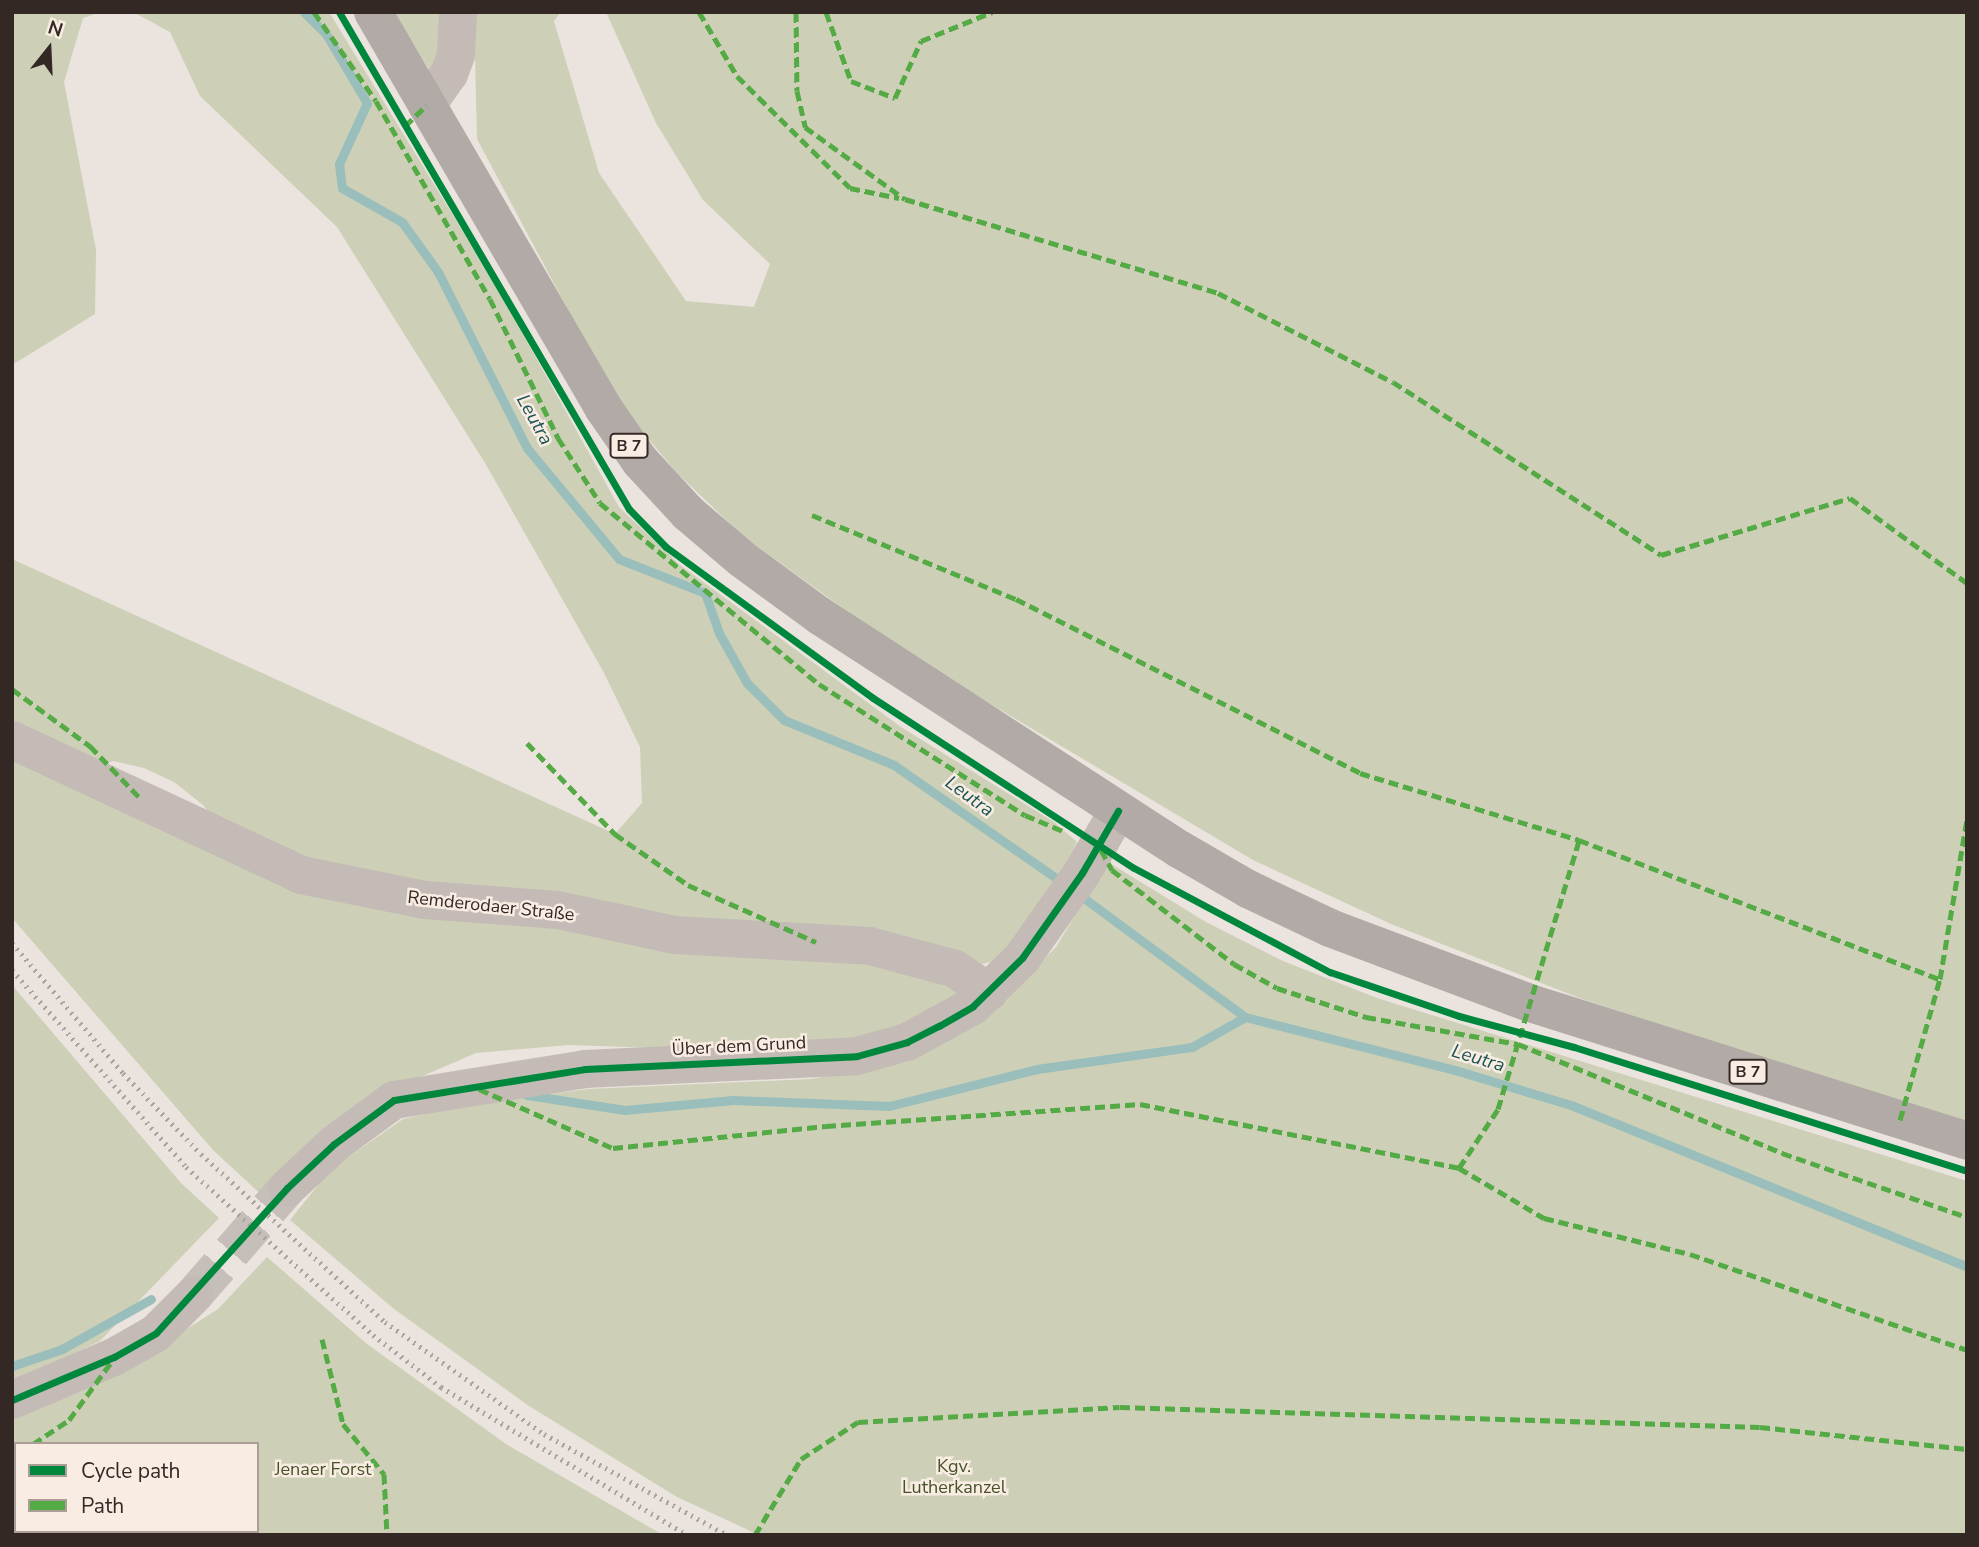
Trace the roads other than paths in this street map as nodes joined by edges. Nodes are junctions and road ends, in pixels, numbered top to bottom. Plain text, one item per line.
1 (373, 12) edge
2 (458, 12) edge
3 (427, 105) junction
4 (12, 740) edge
5 (1118, 811) junction
6 (989, 992) junction
7 (1967, 1141) edge
8 (287, 1188) tunnel mouth
9 (194, 1295) tunnel mouth
10 (12, 1400) edge

1 - 3 main road, B 7
2 - 3 street
3 - 5 main road, B 7
4 - 6 street, Remderodaer Straße
5 - 6 street, Über dem Grund
5 - 7 main road, B 7
6 - 8 street, Über dem Grund
9 - 10 street

